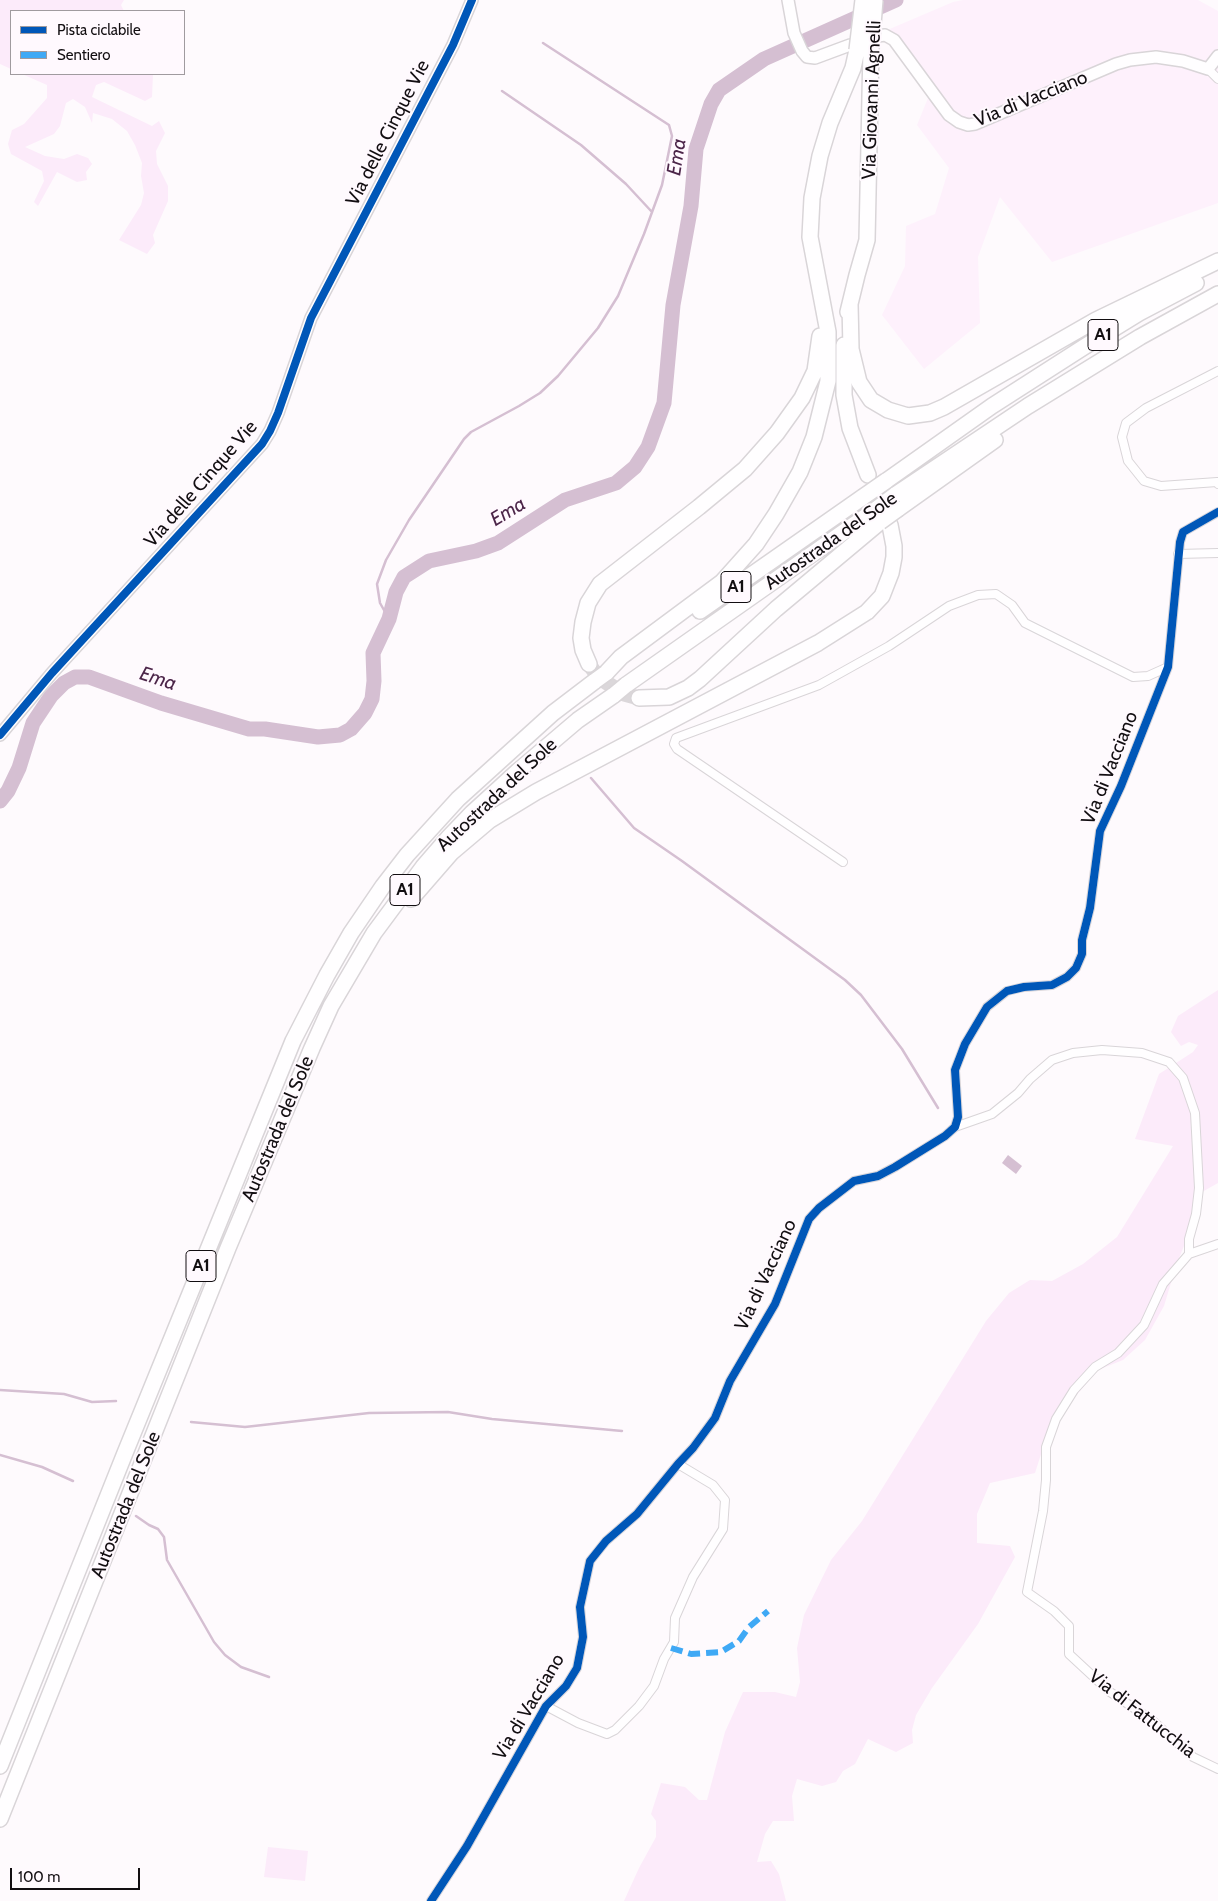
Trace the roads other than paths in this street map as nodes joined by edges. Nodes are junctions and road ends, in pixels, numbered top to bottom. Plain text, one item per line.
1 (472, 0) edge
2 (788, 0) edge
3 (863, 0) edge
4 (875, 0) edge
5 (864, 45) junction
6 (1218, 56) edge
7 (1208, 70) junction
8 (1218, 79) edge
9 (1218, 261) edge
10 (1218, 271) edge
11 (820, 287) junction
12 (1218, 294) edge
13 (850, 304) junction
14 (1218, 371) edge
15 (868, 475) dead end
16 (1218, 484) edge
17 (1218, 512) edge
18 (881, 519) junction
19 (1218, 553) edge
20 (1178, 554) junction
21 (589, 664) tunnel mouth
22 (1168, 666) junction
23 (601, 677) junction
24 (639, 698) tunnel mouth
25 (0, 735) edge
26 (843, 862) dead end
27 (349, 975) junction
28 (955, 1127) junction
29 (1218, 1244) edge
30 (1189, 1254) junction
31 (678, 1464) junction
32 (546, 1706) junction
33 (0, 1766) edge
34 (1218, 1769) edge
35 (0, 1819) edge
36 (431, 1901) edge

1 - 25 street, Via delle Cinque Vie
2 - 5 street
3 - 5 highway, Via Giovanni Agnelli, bridge
4 - 5 highway, Via Giovanni Agnelli, bridge
5 - 7 street, Via di Vacciano
5 - 11 highway, Via Giovanni Agnelli
5 - 13 highway, Via Giovanni Agnelli
6 - 7 street
7 - 8 street, Via di Vacciano
9 - 13 highway
10 - 23 highway, Autostrada del Sole / A1, bridge
11 - 21 highway
11 - 23 highway
12 - 18 highway, Autostrada del Sole / A1, bridge
13 - 15 highway
14 - 16 street
17 - 20 street, Via di Vacciano
18 - 24 highway
18 - 27 highway, Autostrada del Sole / A1, bridge
18 - 27 highway
19 - 20 street
20 - 22 street, Via di Vacciano
22 - 26 street
22 - 28 street, Via di Vacciano
23 - 33 highway, Autostrada del Sole / A1
27 - 35 highway, Autostrada del Sole / A1
28 - 30 street, Via di Vacciano
28 - 31 street, Via di Vacciano
29 - 30 street
30 - 34 street, Via di Fattucchia
31 - 32 street, Via di Vacciano
31 - 32 street
32 - 36 street, Via di Vacciano

